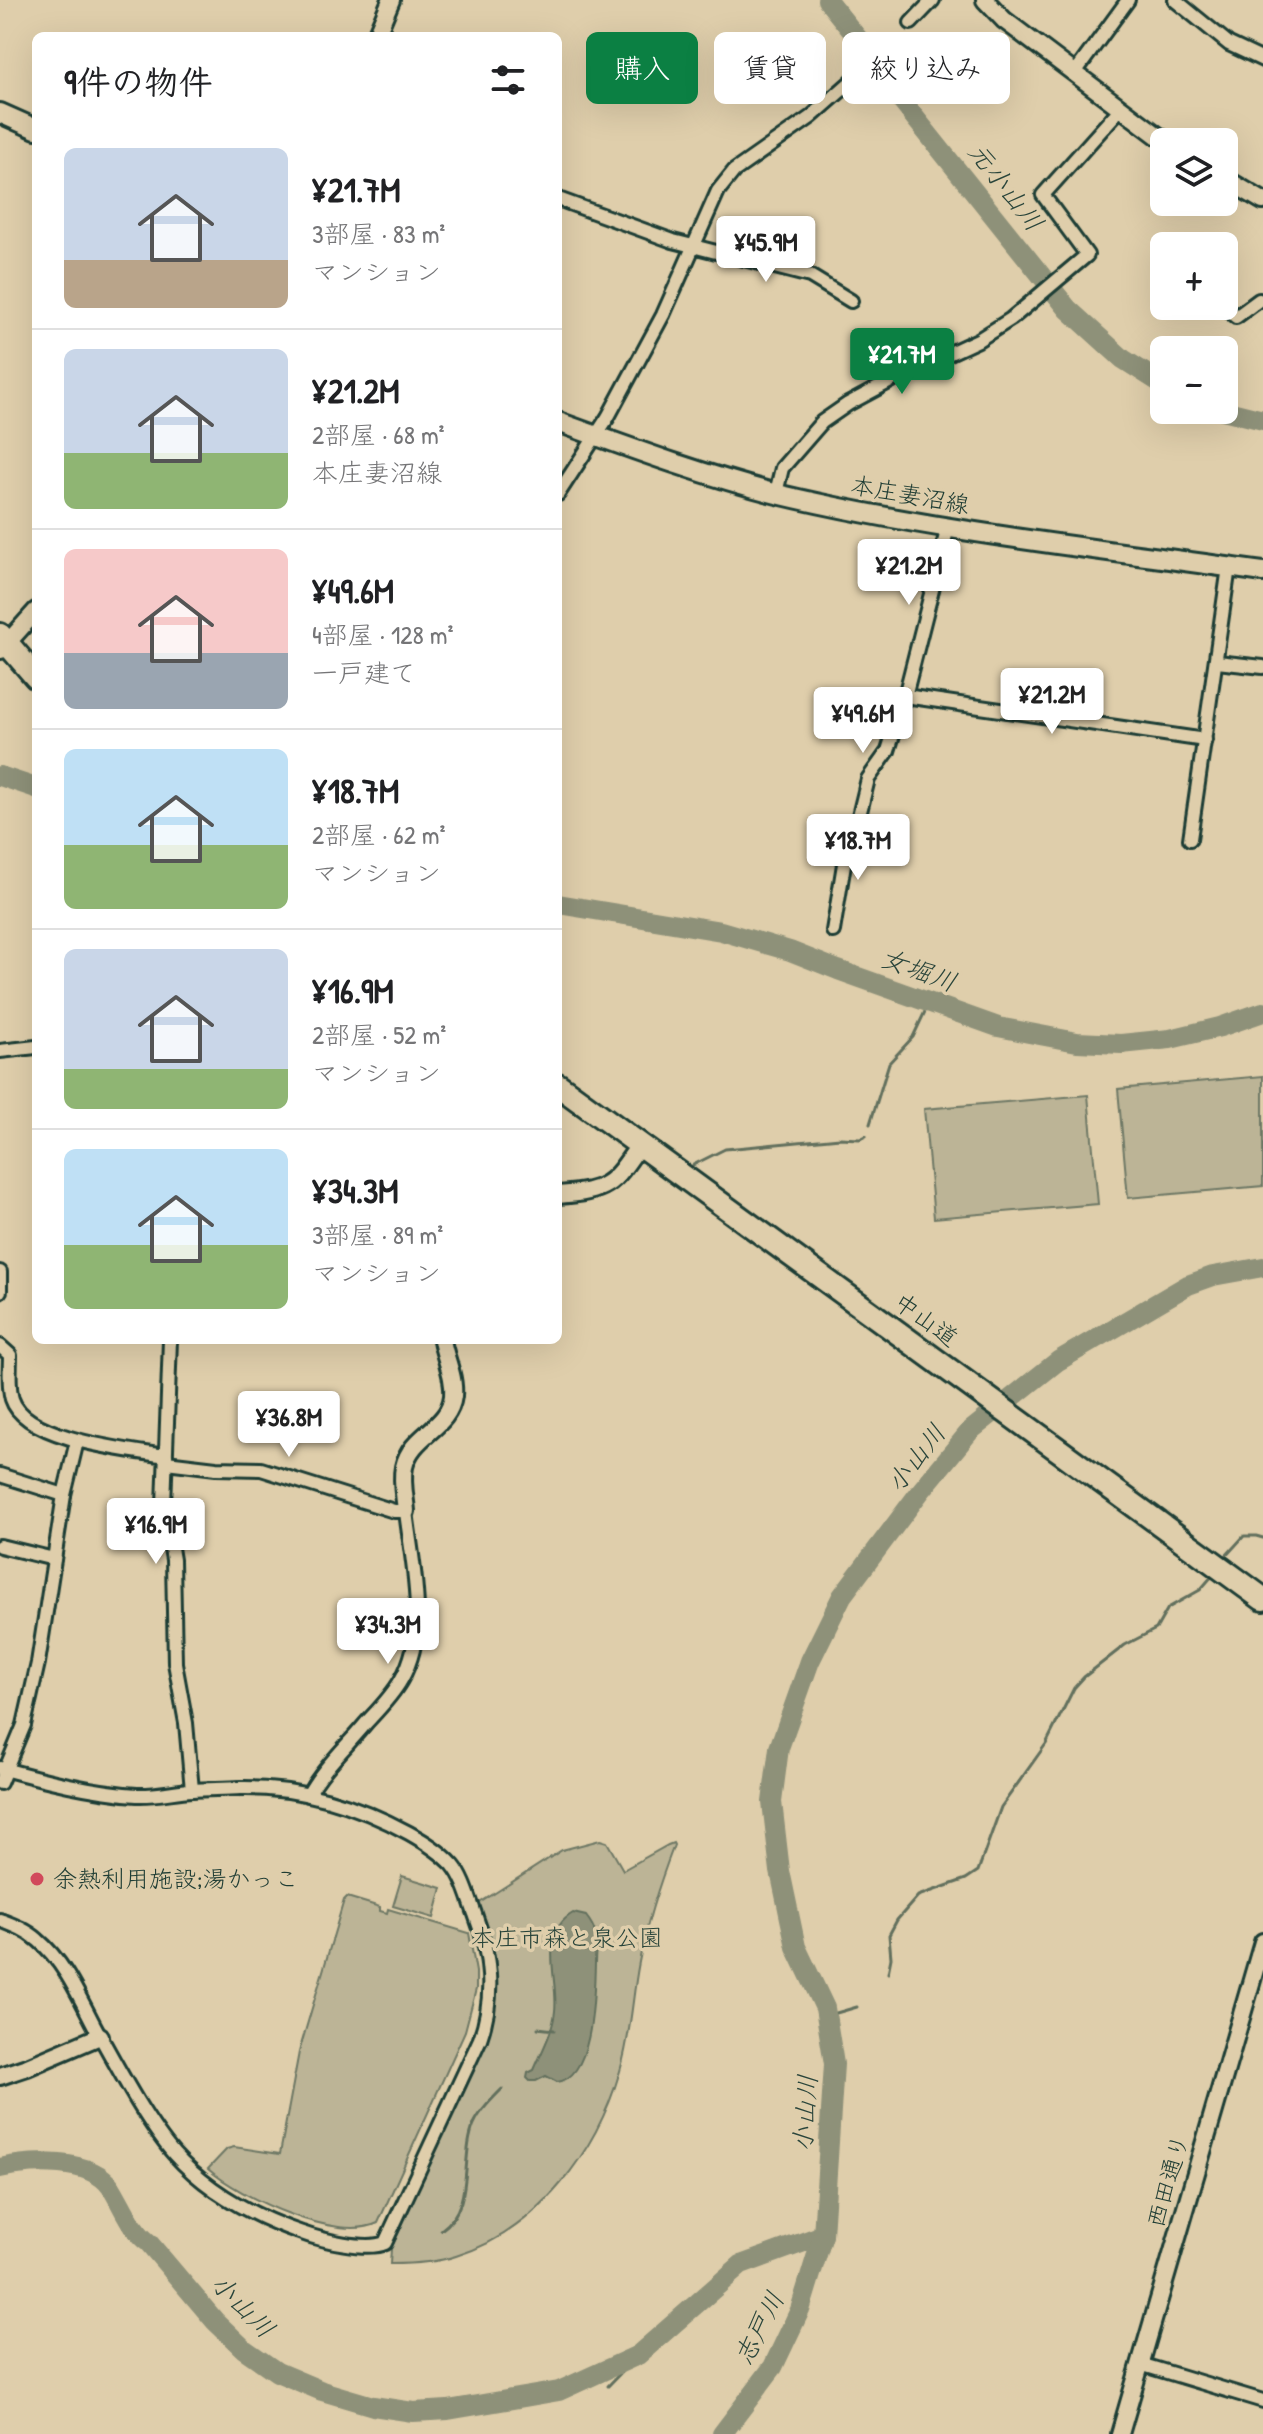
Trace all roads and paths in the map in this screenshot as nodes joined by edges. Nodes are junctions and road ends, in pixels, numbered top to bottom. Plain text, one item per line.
1 (391, 0) edge
2 (933, 0) edge
3 (985, 0) edge
4 (1128, 0) edge
5 (1175, 0) edge
6 (911, 23) dead end
7 (378, 32) edge
8 (1263, 60) edge
9 (1074, 74) junction
10 (842, 90) edge
11 (1121, 108) junction
12 (0, 113) edge
13 (32, 127) edge
14 (1150, 130) edge
15 (1238, 186) edge
16 (562, 200) edge
17 (1263, 201) edge
18 (691, 247) junction
19 (1259, 300) dead end
20 (851, 301) dead end
21 (1238, 316) edge
22 (562, 424) edge
23 (594, 436) junction
24 (562, 488) edge
25 (776, 493) junction
26 (948, 527) junction
27 (1229, 567) junction
28 (1263, 572) edge
29 (32, 615) edge
30 (2, 643) edge
31 (1217, 662) junction
32 (1263, 667) edge
33 (32, 673) edge
34 (905, 696) junction
35 (1205, 740) junction
36 (1190, 839) dead end
37 (833, 931) dead end
38 (32, 1047) edge
39 (0, 1051) edge
40 (562, 1088) edge
41 (640, 1144) junction
42 (562, 1195) edge
43 (0, 1272) edge
44 (0, 1291) edge
45 (170, 1344) edge
46 (443, 1344) edge
47 (0, 1346) edge
48 (77, 1441) junction
49 (166, 1459) junction
50 (0, 1475) edge
51 (64, 1495) junction
52 (406, 1511) junction
53 (0, 1546) edge
54 (54, 1559) junction
55 (1263, 1599) edge
56 (2, 1769) edge
57 (0, 1783) edge
58 (192, 1790) junction
59 (308, 1795) junction
60 (0, 1920) edge
61 (1263, 1942) edge
62 (1257, 1984) edge
63 (100, 2036) junction
64 (0, 2076) edge
65 (1140, 2364) junction
66 (1263, 2401) edge
67 (1120, 2434) edge

1 - 7 street
2 - 6 street
3 - 9 street
4 - 9 street
5 - 8 street
9 - 11 street
10 - 18 street
11 - 14 street
11 - 25 street
12 - 13 main road
15 - 17 street
16 - 18 street
18 - 20 street
18 - 23 street
19 - 21 street
22 - 23 main road, 本庄妻沼線
23 - 24 street
23 - 25 main road, 本庄妻沼線
25 - 26 main road, 本庄妻沼線
26 - 27 main road, 本庄妻沼線
26 - 34 street
27 - 28 main road, 本庄妻沼線
27 - 31 street
29 - 30 street
30 - 33 highway
31 - 32 street
31 - 35 street
34 - 35 street
34 - 37 street
35 - 36 street
38 - 39 street
40 - 41 highway, 中山道
41 - 42 street
41 - 55 highway, 中山道
43 - 44 street
45 - 49 street
46 - 52 street
47 - 48 street
48 - 49 street
48 - 51 street
49 - 52 street
49 - 58 street
50 - 51 street
51 - 54 street
52 - 59 street
53 - 54 street
54 - 56 street
56 - 57 street
56 - 58 street
58 - 59 street
59 - 63 street
60 - 63 street
61 - 62 street, 西田通り
62 - 65 street, 西田通り
63 - 64 street
65 - 66 street
65 - 67 street, 西田通り

